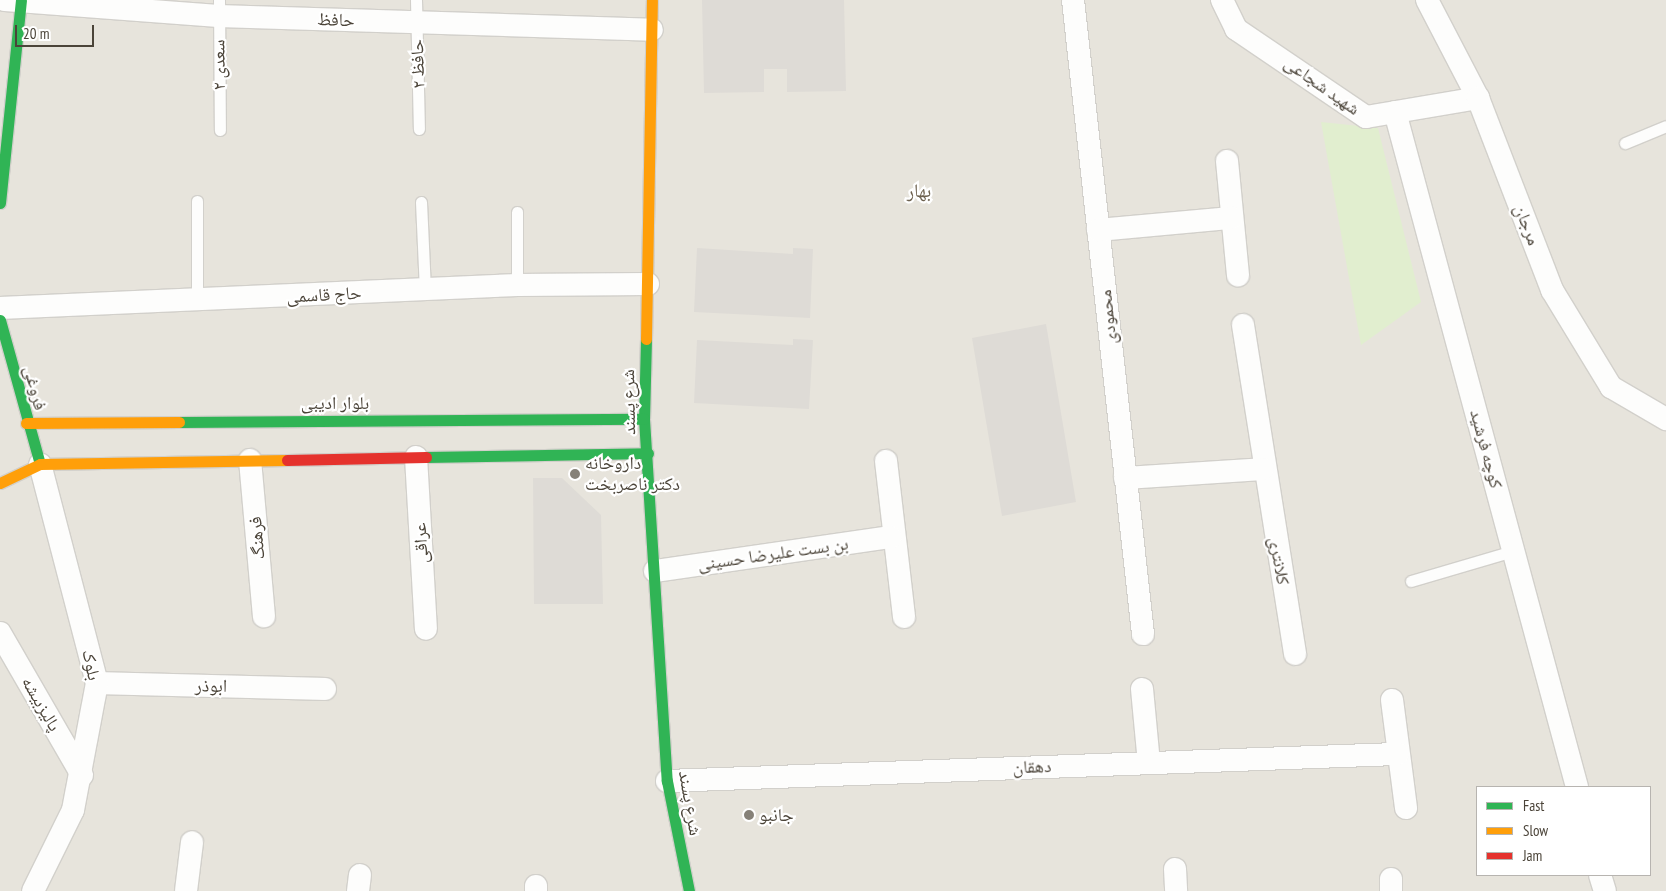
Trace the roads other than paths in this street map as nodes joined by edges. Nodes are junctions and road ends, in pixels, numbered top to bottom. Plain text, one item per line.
1 (416, 0) edge
2 (652, 0) edge
3 (1073, 0) edge
4 (1222, 0) edge
5 (1427, 0) edge
6 (16, 1) edge
7 (218, 8) edge
8 (417, 23) junction
9 (652, 30) junction
10 (1478, 98) junction
11 (1395, 112) junction
12 (1666, 126) edge
13 (420, 129) dead end
14 (220, 130) dead end
15 (1625, 143) dead end
16 (1227, 161) dead end
17 (197, 201) dead end
18 (421, 202) dead end
19 (0, 203) edge
20 (517, 212) dead end
21 (1231, 218) junction
22 (1098, 230) junction
23 (1238, 275) dead end
24 (648, 284) junction
25 (517, 285) junction
26 (425, 289) junction
27 (196, 302) junction
28 (0, 308) edge
29 (0, 320) edge
30 (1243, 325) dead end
31 (644, 419) junction
32 (1666, 419) edge
33 (26, 423) junction
34 (648, 453) junction
35 (416, 457) junction
36 (250, 460) junction
37 (886, 461) dead end
38 (40, 464) junction
39 (1263, 469) junction
40 (1125, 478) junction
41 (0, 483) edge
42 (891, 537) junction
43 (1514, 552) junction
44 (655, 571) junction
45 (1411, 581) dead end
46 (264, 616) dead end
47 (904, 618) dead end
48 (426, 629) dead end
49 (0, 633) edge
50 (1143, 634) dead end
51 (1296, 654) dead end
52 (97, 683) junction
53 (325, 689) dead end
54 (1142, 689) dead end
55 (1392, 700) dead end
56 (1398, 754) junction
57 (1149, 763) junction
58 (82, 776) junction
59 (667, 781) junction
60 (1577, 786) edge
61 (1406, 808) dead end
62 (192, 842) dead end
63 (1175, 869) dead end
64 (1600, 876) edge
65 (33, 891) edge
66 (186, 891) edge
67 (689, 891) edge
68 (1176, 891) edge
69 (1605, 891) edge

1 - 8 lane, ۲ حافظ
2 - 9 main road, شرع پسند
3 - 22 street, محمودی
4 - 11 street, شهید شجاعی
5 - 10 street, مرجان
6 - 7 street, حافظ
6 - 19 main road
7 - 8 street, حافظ
7 - 14 lane, ۲ سعدی
8 - 9 street, حافظ
8 - 13 lane, ۲ حافظ
9 - 24 main road, شرع پسند
10 - 11 street, شهید شجاعی
10 - 32 street, مرجان
11 - 43 street, كوچه فرشيد
12 - 15 lane
16 - 21 street
17 - 27 lane
18 - 26 lane
20 - 25 lane
21 - 22 street
21 - 23 street
22 - 40 street, محمودی
24 - 25 street, حاج قاسمی
24 - 31 main road, شرع پسند
25 - 26 street, حاج قاسمی
26 - 27 street, حاج قاسمی
27 - 28 street, حاج قاسمی
29 - 33 main road, فروغی
30 - 39 street, کلانتری
31 - 33 main road, بلوار ادیبی
31 - 34 main road, شرع پسند
33 - 38 main road, فروغی
34 - 35 main road
34 - 44 main road, شرع پسند
35 - 36 main road
35 - 48 street, عراقی
36 - 38 main road
36 - 46 street, فرهنگ
37 - 42 street
38 - 41 main road
38 - 52 street, بلوک
39 - 40 street
39 - 51 street, کلانتری
40 - 50 street, محمودی
42 - 44 street, بن بست علیرضا حسینی
42 - 47 street
43 - 45 lane
43 - 60 street, كوچه فرشيد
44 - 59 main road, شرع پسند
49 - 58 street, پالیزبیشه
52 - 53 street, ابوذر
52 - 58 street, بلوک
54 - 57 street
55 - 56 street
56 - 57 street, دهقان
56 - 61 street
57 - 59 street, دهقان
58 - 65 street, بلوک
59 - 67 main road, شرع پسند
62 - 66 street
63 - 68 street
64 - 69 street

